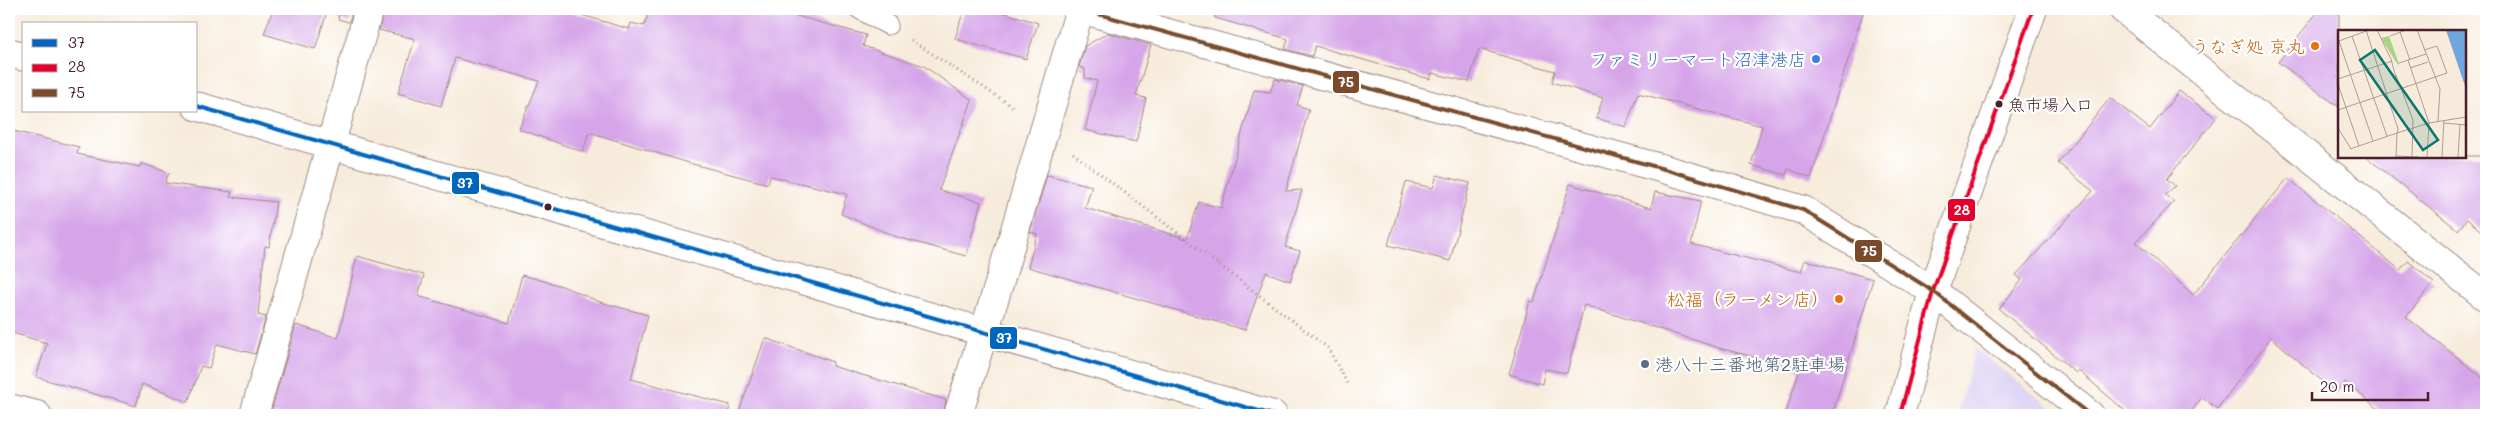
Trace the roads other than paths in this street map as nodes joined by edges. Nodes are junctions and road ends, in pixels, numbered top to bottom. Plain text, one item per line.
1 (369, 9) edge
2 (859, 9) edge
3 (2032, 9) edge
4 (2123, 9) edge
5 (888, 25) road end
6 (9, 52) edge
7 (22, 55) edge
8 (198, 107) edge
9 (332, 144) junction
10 (1934, 291) junction
11 (2486, 297) edge
12 (983, 334) junction
13 (9, 408) edge
14 (37, 415) edge
15 (254, 415) edge
16 (958, 415) edge
17 (1273, 415) edge
18 (1900, 415) edge
19 (2090, 415) edge

1 - 9 street
2 - 5 lane
3 - 10 street
4 - 11 street
6 - 7 street
8 - 9 street
9 - 12 street
9 - 15 street
10 - 12 street
10 - 18 street
10 - 19 street
12 - 16 street
12 - 17 street
13 - 14 street

